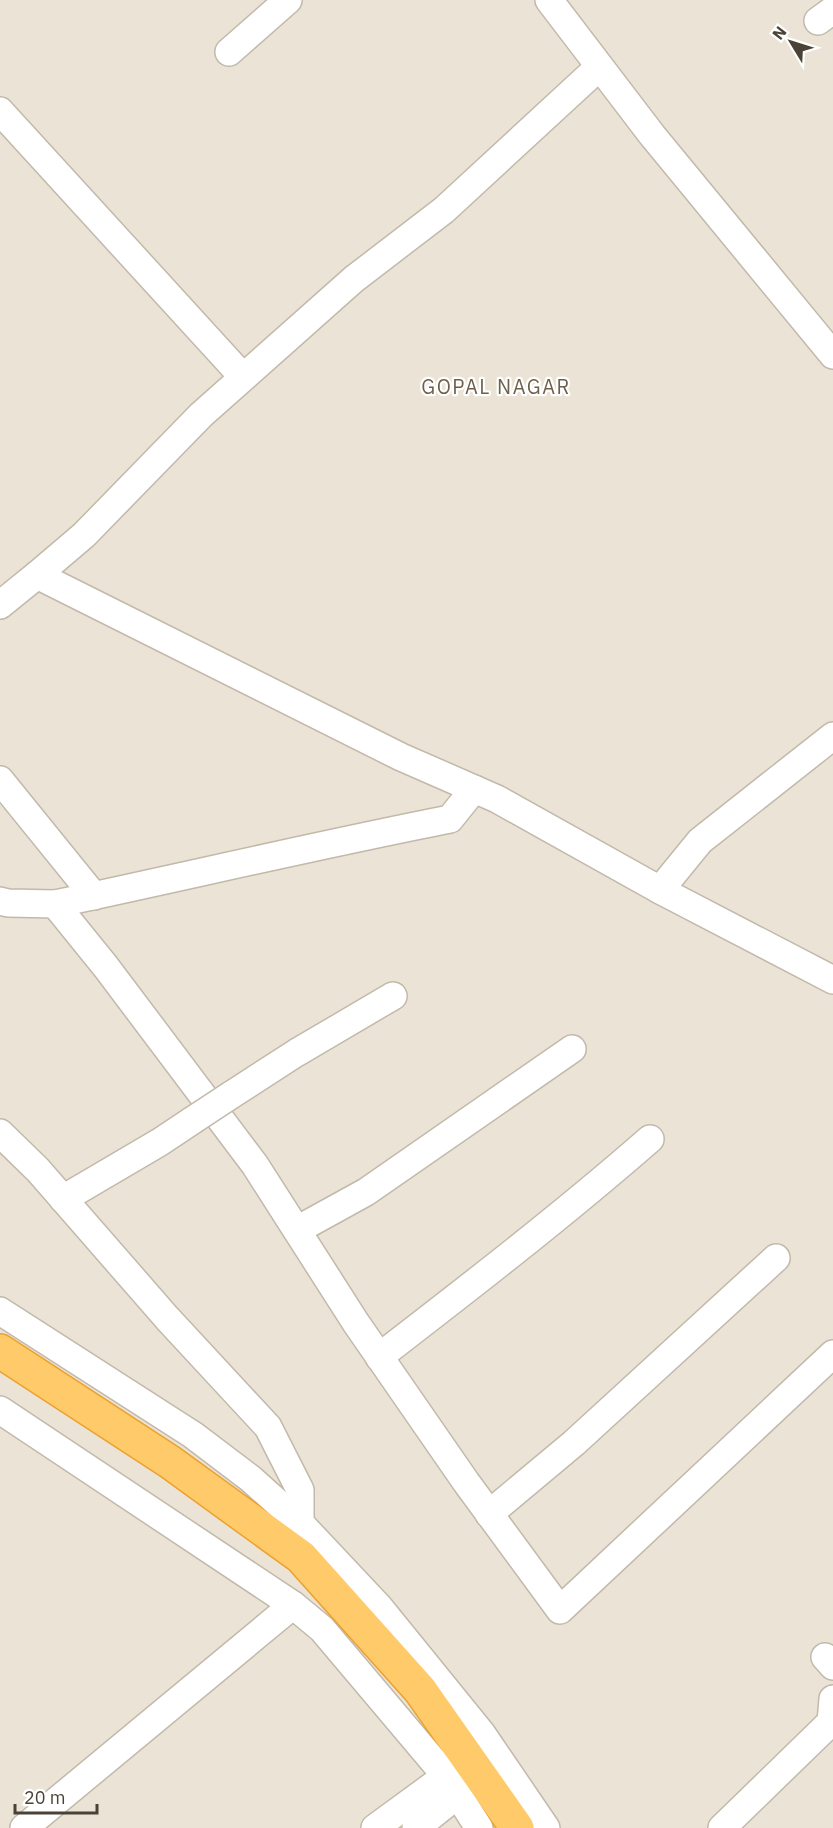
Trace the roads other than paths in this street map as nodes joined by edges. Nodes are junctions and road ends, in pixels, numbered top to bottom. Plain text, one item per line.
1 (288, 0) edge
2 (549, 0) edge
3 (229, 52) dead end
4 (598, 67) junction
5 (0, 111) edge
6 (833, 355) edge
7 (243, 377) junction
8 (37, 575) junction
9 (0, 605) edge
10 (833, 736) edge
11 (0, 780) edge
12 (474, 789) junction
13 (660, 890) junction
14 (94, 896) junction
15 (3, 904) edge
16 (55, 904) junction
17 (833, 980) edge
18 (393, 996) dead end
19 (572, 1049) dead end
20 (0, 1133) edge
21 (650, 1139) dead end
22 (63, 1199) junction
23 (297, 1230) junction
24 (776, 1258) dead end
25 (0, 1311) edge
26 (0, 1351) edge
27 (833, 1354) edge
28 (379, 1357) junction
29 (0, 1410) edge
30 (489, 1514) junction
31 (300, 1523) junction
32 (301, 1557) junction
33 (293, 1605) junction
34 (833, 1699) edge
35 (451, 1785) junction
36 (24, 1828) edge
37 (375, 1828) edge
38 (416, 1828) edge
39 (478, 1828) edge
40 (517, 1828) edge
41 (546, 1828) edge
42 (722, 1828) edge

1 - 3 street
2 - 4 street
4 - 6 street
4 - 7 street
5 - 7 street
7 - 8 street
8 - 9 street
8 - 12 street
10 - 13 street
11 - 14 street
12 - 13 street
12 - 14 street
13 - 17 street
14 - 16 street
15 - 16 street
16 - 23 street
18 - 22 street, bridge
19 - 23 street
20 - 22 street
21 - 28 street
22 - 31 street
23 - 28 street
24 - 30 street
25 - 31 street
26 - 32 highway
27 - 30 street
28 - 30 street
29 - 33 street
31 - 32 street
31 - 41 street
32 - 40 highway
33 - 35 street
33 - 36 street
34 - 42 street
35 - 37 street
35 - 38 street
35 - 39 street

